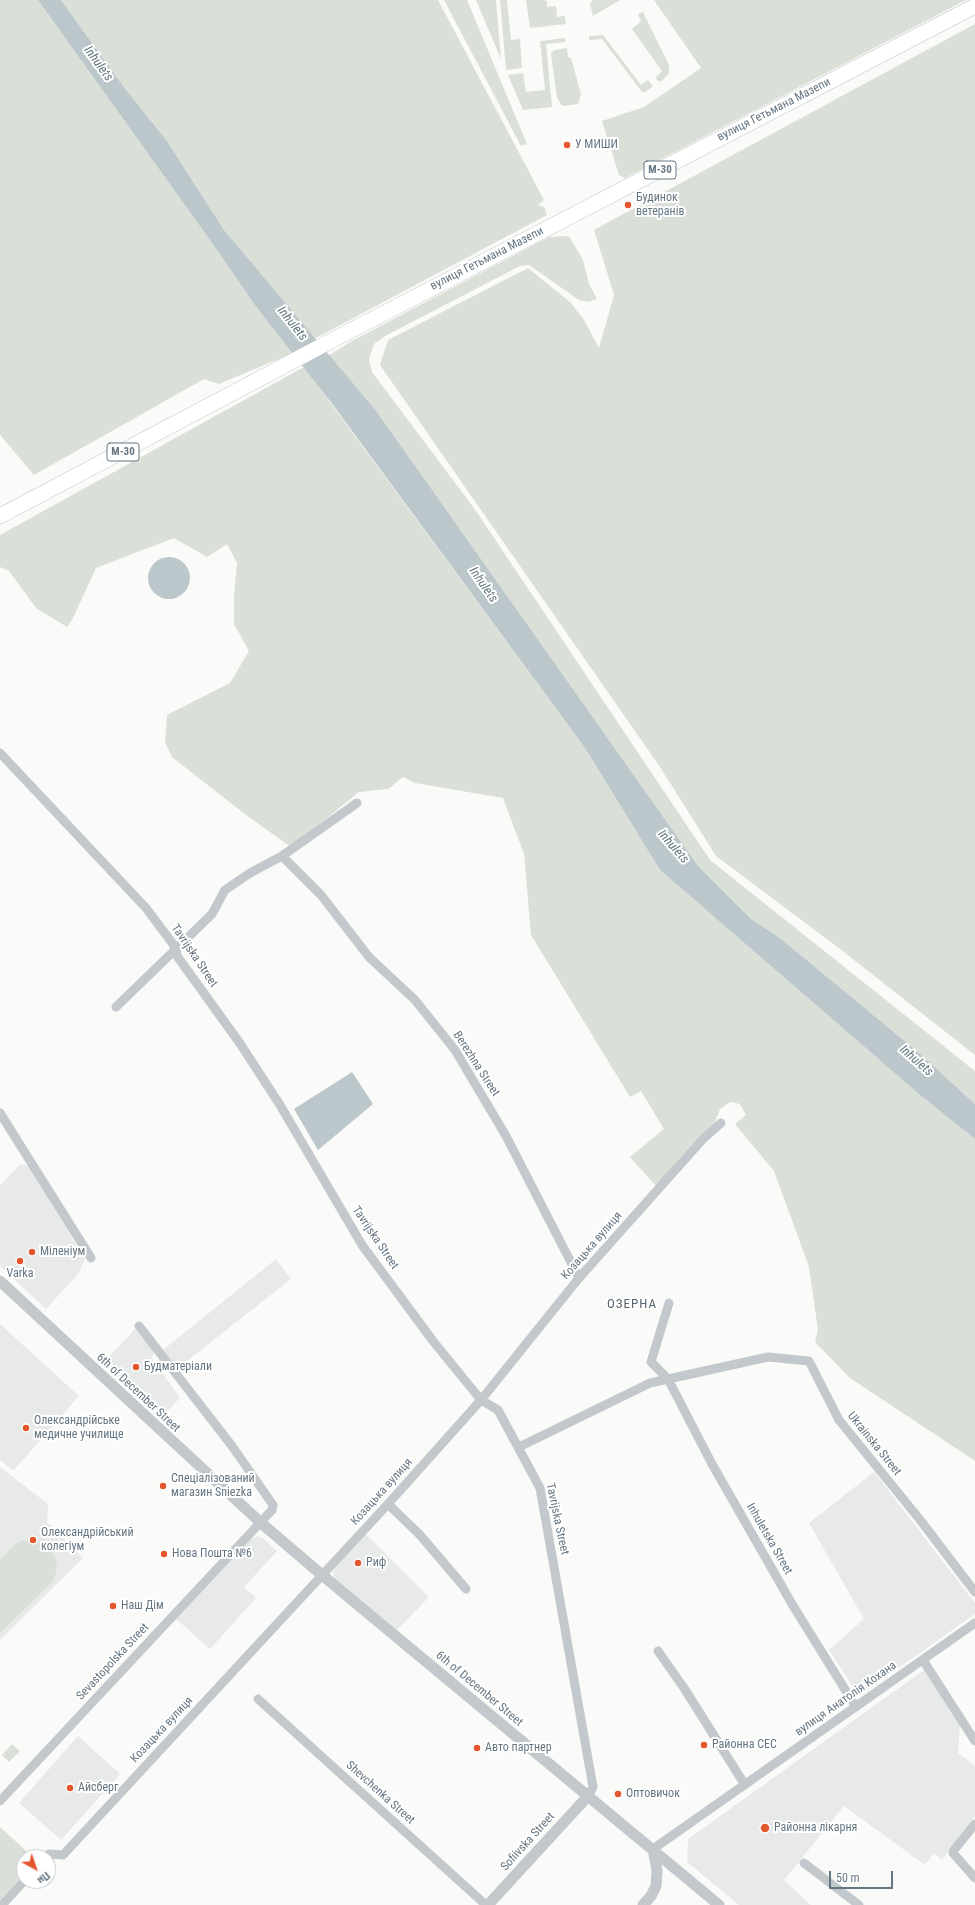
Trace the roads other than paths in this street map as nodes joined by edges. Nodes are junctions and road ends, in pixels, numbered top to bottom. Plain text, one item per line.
1 (975, 6) edge
2 (0, 516) edge
3 (0, 753) edge
4 (357, 803) dead end
5 (282, 856) junction
6 (176, 948) junction
7 (116, 1006) dead end
8 (0, 1113) edge
9 (721, 1123) dead end
10 (91, 1258) dead end
11 (579, 1278) junction
12 (0, 1281) edge
13 (669, 1303) dead end
14 (139, 1326) dead end
15 (668, 1379) junction
16 (481, 1400) junction
17 (519, 1447) junction
18 (388, 1504) junction
19 (260, 1522) junction
20 (322, 1576) junction
21 (466, 1589) dead end
22 (975, 1592) edge
23 (975, 1623) edge
24 (658, 1651) dead end
25 (923, 1660) junction
26 (258, 1699) dead end
27 (856, 1707) junction
28 (975, 1741) edge
29 (745, 1785) junction
30 (588, 1796) junction
31 (0, 1801) edge
32 (975, 1824) edge
33 (653, 1849) junction
34 (56, 1854) edge
35 (804, 1863) dead end
36 (975, 1878) edge
37 (17, 1889) edge
38 (2, 1905) edge
39 (487, 1905) edge
40 (643, 1905) edge
41 (719, 1905) edge
42 (859, 1905) edge

1 - 2 highway, вулиця Гетьмана Мазепи / М-30
3 - 6 street, Tavrijska Street
4 - 5 street
5 - 6 street
5 - 11 street, Berezhna Street
6 - 7 street
6 - 16 street, Tavrijska Street
8 - 10 street
9 - 11 street, Козацька вулиця
11 - 16 street, Козацька вулиця
12 - 19 street, 6th of December Street
13 - 15 street
14 - 19 street
15 - 17 street, Ukrainska Street
15 - 22 street, Ukrainska Street
15 - 27 street, Inhuletska Street
16 - 17 street, Tavrijska Street
16 - 18 street, Козацька вулиця
17 - 30 street, Tavrijska Street
18 - 20 street, Козацька вулиця
18 - 21 street
19 - 20 street, 6th of December Street
19 - 31 street, Sevastopolska Street
20 - 30 street, 6th of December Street
20 - 34 street, Козацька вулиця
23 - 25 street, вулиця Анатолія Кохана
24 - 29 street
25 - 27 street, вулиця Анатолія Кохана
25 - 28 street
26 - 39 street, Shevchenka Street
27 - 29 street, вулиця Анатолія Кохана
29 - 33 street, вулиця Анатолія Кохана
30 - 33 street, 6th of December Street
30 - 39 street, Sofiivska Street
32 - 36 street
33 - 40 street
33 - 41 street, 6th of December Street
35 - 42 street
37 - 38 street

